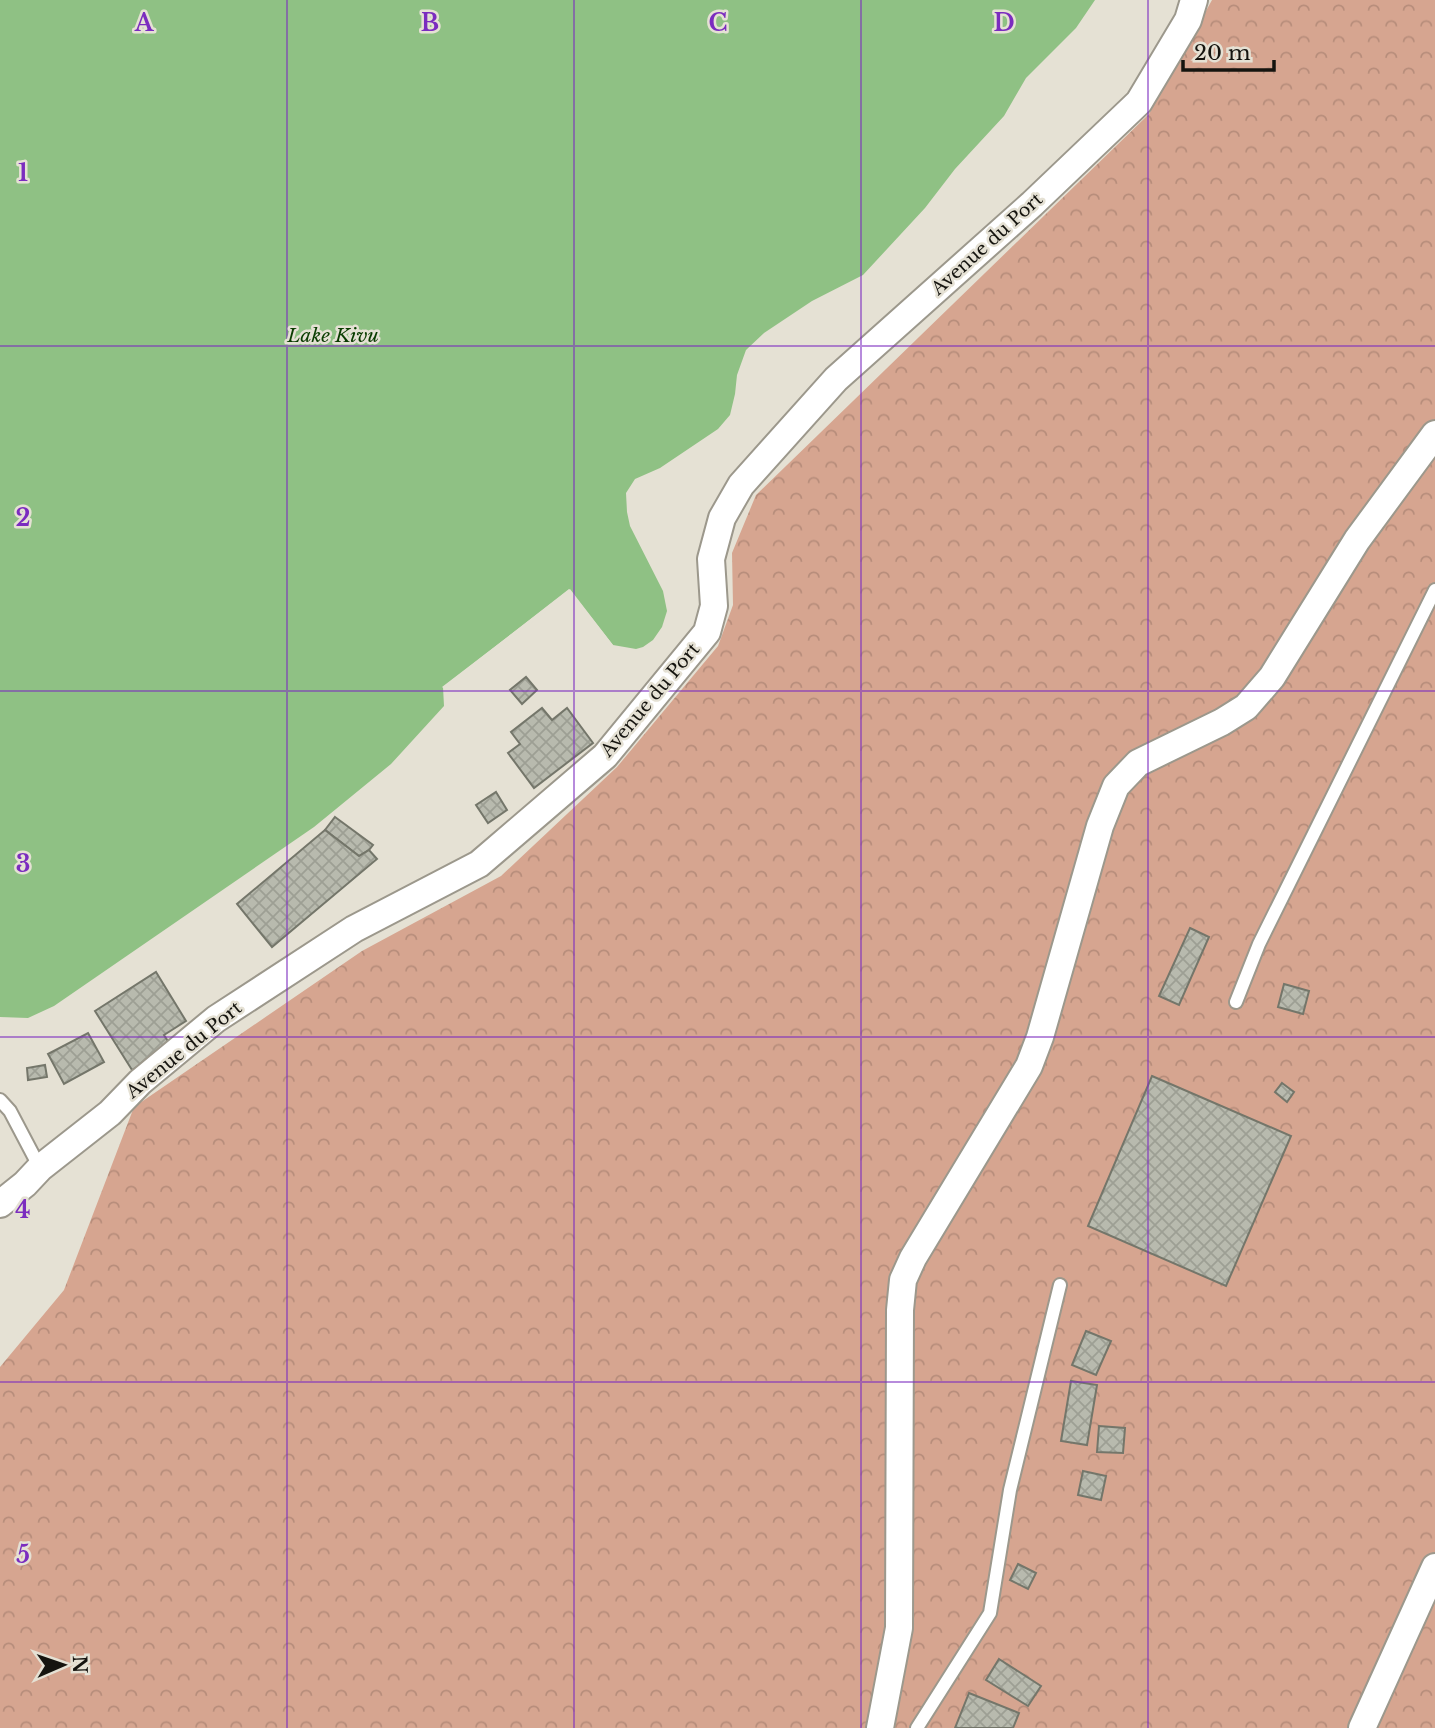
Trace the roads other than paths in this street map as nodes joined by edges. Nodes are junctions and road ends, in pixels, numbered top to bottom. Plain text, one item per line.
1 (1194, 0) edge
2 (1435, 434) edge
3 (1435, 590) edge
4 (1236, 1002) dead end
5 (0, 1100) edge
6 (40, 1168) junction
7 (0, 1204) edge
8 (1060, 1285) dead end
9 (1435, 1567) edge
10 (880, 1728) edge
11 (917, 1728) edge
12 (1362, 1728) edge

1 - 6 street, Avenue du Port
2 - 10 street
3 - 4 lane
5 - 6 lane
6 - 7 street, Avenue du Port
8 - 11 lane
9 - 12 street

